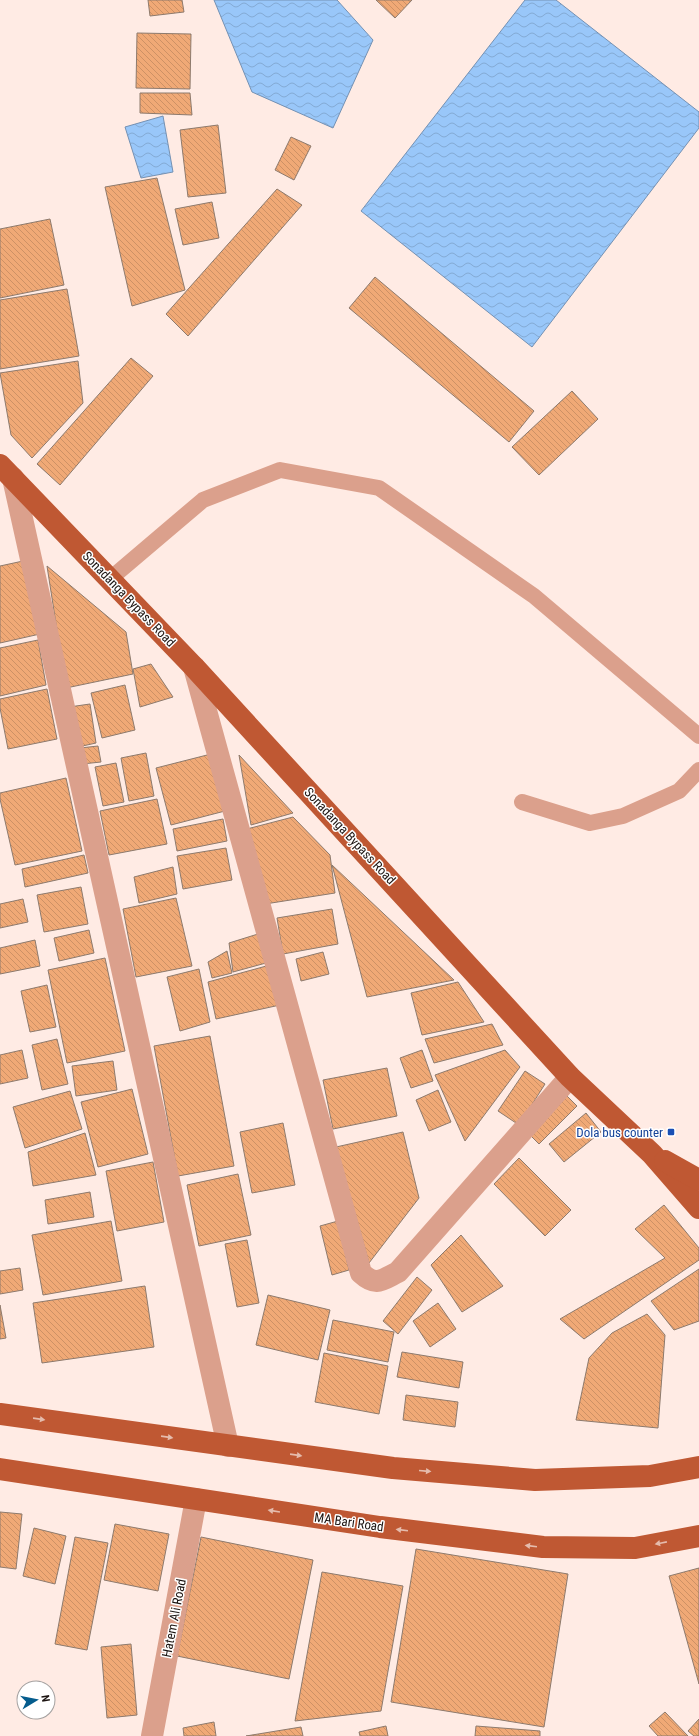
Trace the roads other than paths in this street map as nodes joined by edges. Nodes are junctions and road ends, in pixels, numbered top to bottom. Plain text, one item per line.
1 (6, 471) edge
2 (110, 579) junction
3 (194, 667) junction
4 (699, 736) edge
5 (699, 770) edge
6 (522, 802) dead end
7 (570, 1077) junction
8 (652, 1154) junction
9 (699, 1180) edge
10 (699, 1208) edge
11 (0, 1414) edge
12 (228, 1446) junction
13 (699, 1467) edge
14 (0, 1469) edge
15 (196, 1499) junction
16 (699, 1536) edge
17 (152, 1736) edge

1 - 2 main road, Sonadanga Bypass Road
1 - 12 street
2 - 3 main road, Sonadanga Bypass Road
2 - 4 lane
3 - 7 main road, Sonadanga Bypass Road
3 - 7 street
5 - 6 lane
7 - 8 main road, Sonadanga Bypass Road
8 - 9 main road
8 - 10 main road, Sonadanga Bypass Road
11 -> 12 main road
12 -> 13 main road
14 - 15 main road, MA Bari Road
16 -> 15 main road, MA Bari Road
15 - 17 street, Hatem Ali Road

